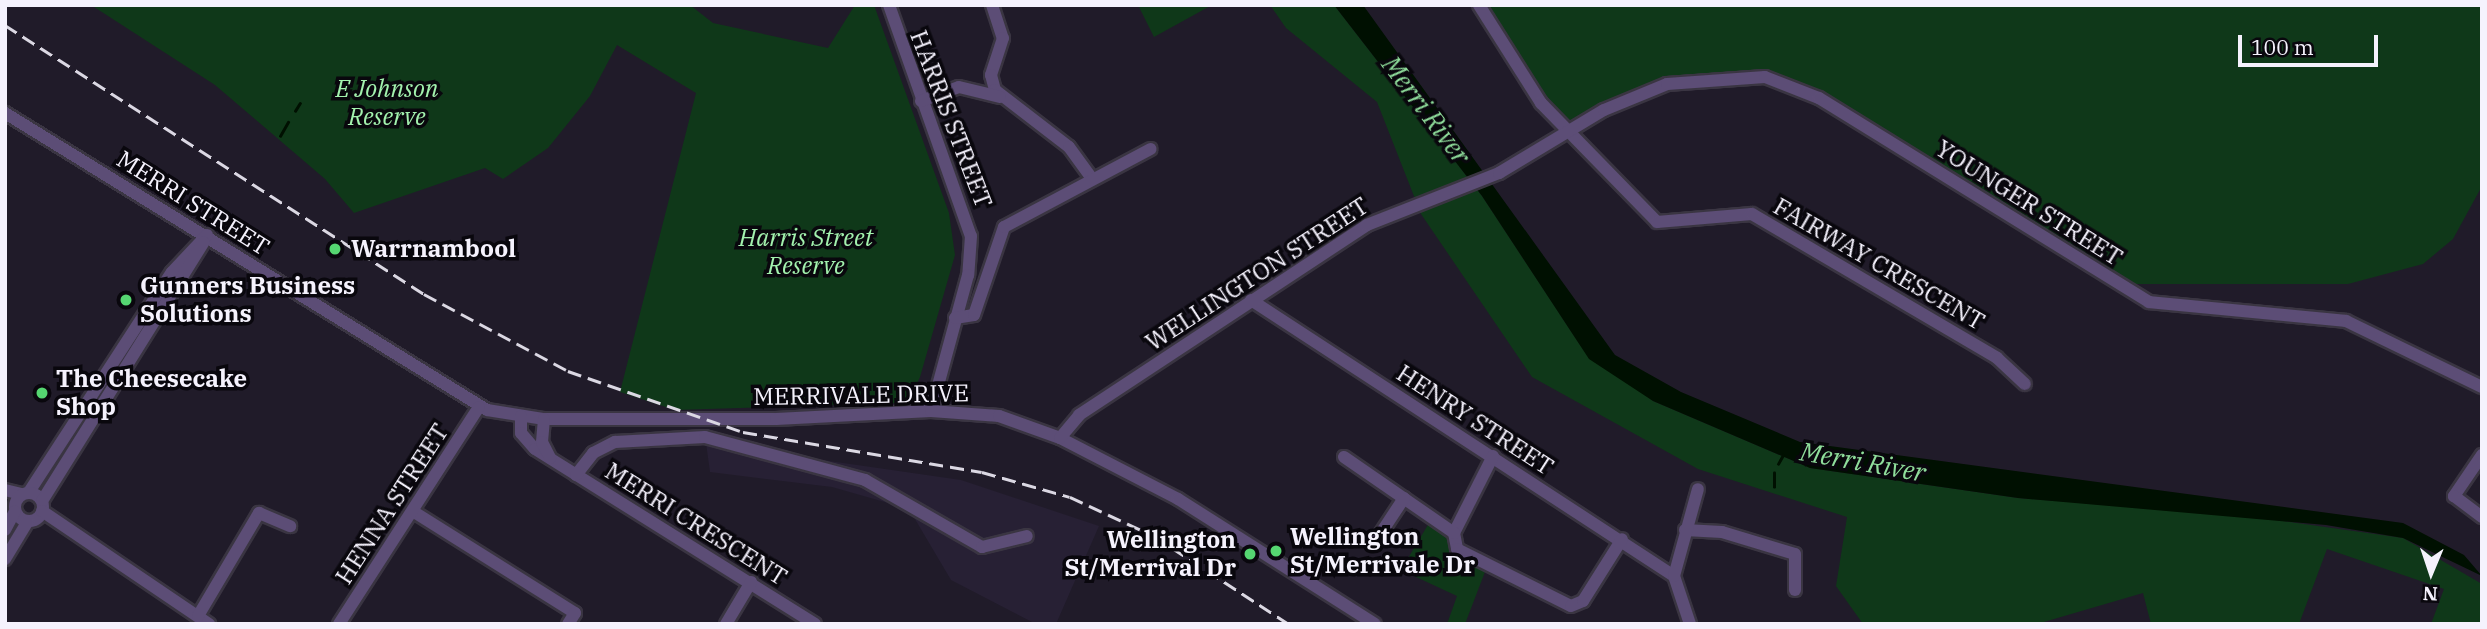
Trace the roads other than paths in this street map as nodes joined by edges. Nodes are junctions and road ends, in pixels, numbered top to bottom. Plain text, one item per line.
1 (889, 5) edge
2 (992, 5) edge
3 (1479, 5) edge
4 (994, 66) junction
5 (950, 89) junction
6 (1006, 100) junction
7 (921, 102) junction
8 (5, 113) edge
9 (1568, 136) junction
10 (1151, 149) dead end
11 (1093, 178) junction
12 (207, 235) junction
13 (1251, 300) junction
14 (955, 318) junction
15 (2025, 384) dead end
16 (2482, 387) edge
17 (479, 407) junction
18 (931, 411) junction
19 (521, 416) junction
20 (544, 419) junction
21 (1060, 438) junction
22 (2482, 455) edge
23 (1493, 456) junction
24 (1343, 457) dead end
25 (554, 461) junction
26 (576, 475) junction
27 (1698, 489) dead end
28 (5, 490) edge
29 (25, 493) junction
30 (1404, 499) junction
31 (12, 506) edge
32 (414, 512) junction
33 (37, 513) junction
34 (2482, 517) edge
35 (290, 526) dead end
36 (5, 530) edge
37 (1685, 530) junction
38 (1454, 533) junction
39 (1027, 536) dead end
40 (1622, 538) junction
41 (1377, 539) dead end
42 (5, 559) edge
43 (1674, 576) junction
44 (751, 582) junction
45 (1795, 590) dead end
46 (203, 620) edge
47 (340, 624) edge
48 (568, 624) edge
49 (726, 624) edge
50 (815, 624) edge
51 (1375, 624) edge
52 (1690, 624) edge

1 - 7 street, HARRIS STREET
2 - 4 street
3 - 9 street, FAIRWAY CRESCENT
4 - 5 street
4 - 6 street
5 - 6 street
5 - 7 street
6 - 11 street
7 - 14 street, HARRIS STREET
8 - 12 street, MERRI STREET
9 - 13 street, WELLINGTON STREET
9 - 15 street, FAIRWAY CRESCENT
9 - 16 street, YOUNGER STREET
10 - 11 street
11 - 14 street
12 - 17 street, MERRI STREET
12 - 29 street
12 - 33 street
13 - 21 street, WELLINGTON STREET
13 - 23 street, HENRY STREET
14 - 18 street, HARRIS STREET
17 - 19 street, MERRI STREET
17 - 32 street, HENNA STREET
18 - 20 street, MERRIVALE DRIVE
18 - 21 street, MERRIVALE DRIVE
19 - 20 street, MERRI STREET
19 - 25 street, MERRI CRESCENT
20 - 25 street
21 - 51 street, MERRIVALE DRIVE
22 - 34 street
23 - 38 street
23 - 40 street, HENRY STREET
24 - 30 street
25 - 26 street, MERRI CRESCENT
26 - 39 street
26 - 44 street, MERRI CRESCENT
27 - 37 street
28 - 29 street
29 - 31 street
29 - 33 street
30 - 38 street
30 - 41 street
31 - 33 street
31 - 36 street
32 - 47 street, HENNA STREET
32 - 48 street
33 - 42 street
33 - 46 street
35 - 46 street
37 - 43 street
37 - 45 street
38 - 40 street
40 - 43 street, HENRY STREET
43 - 52 street
44 - 49 street
44 - 50 street, MERRI CRESCENT

